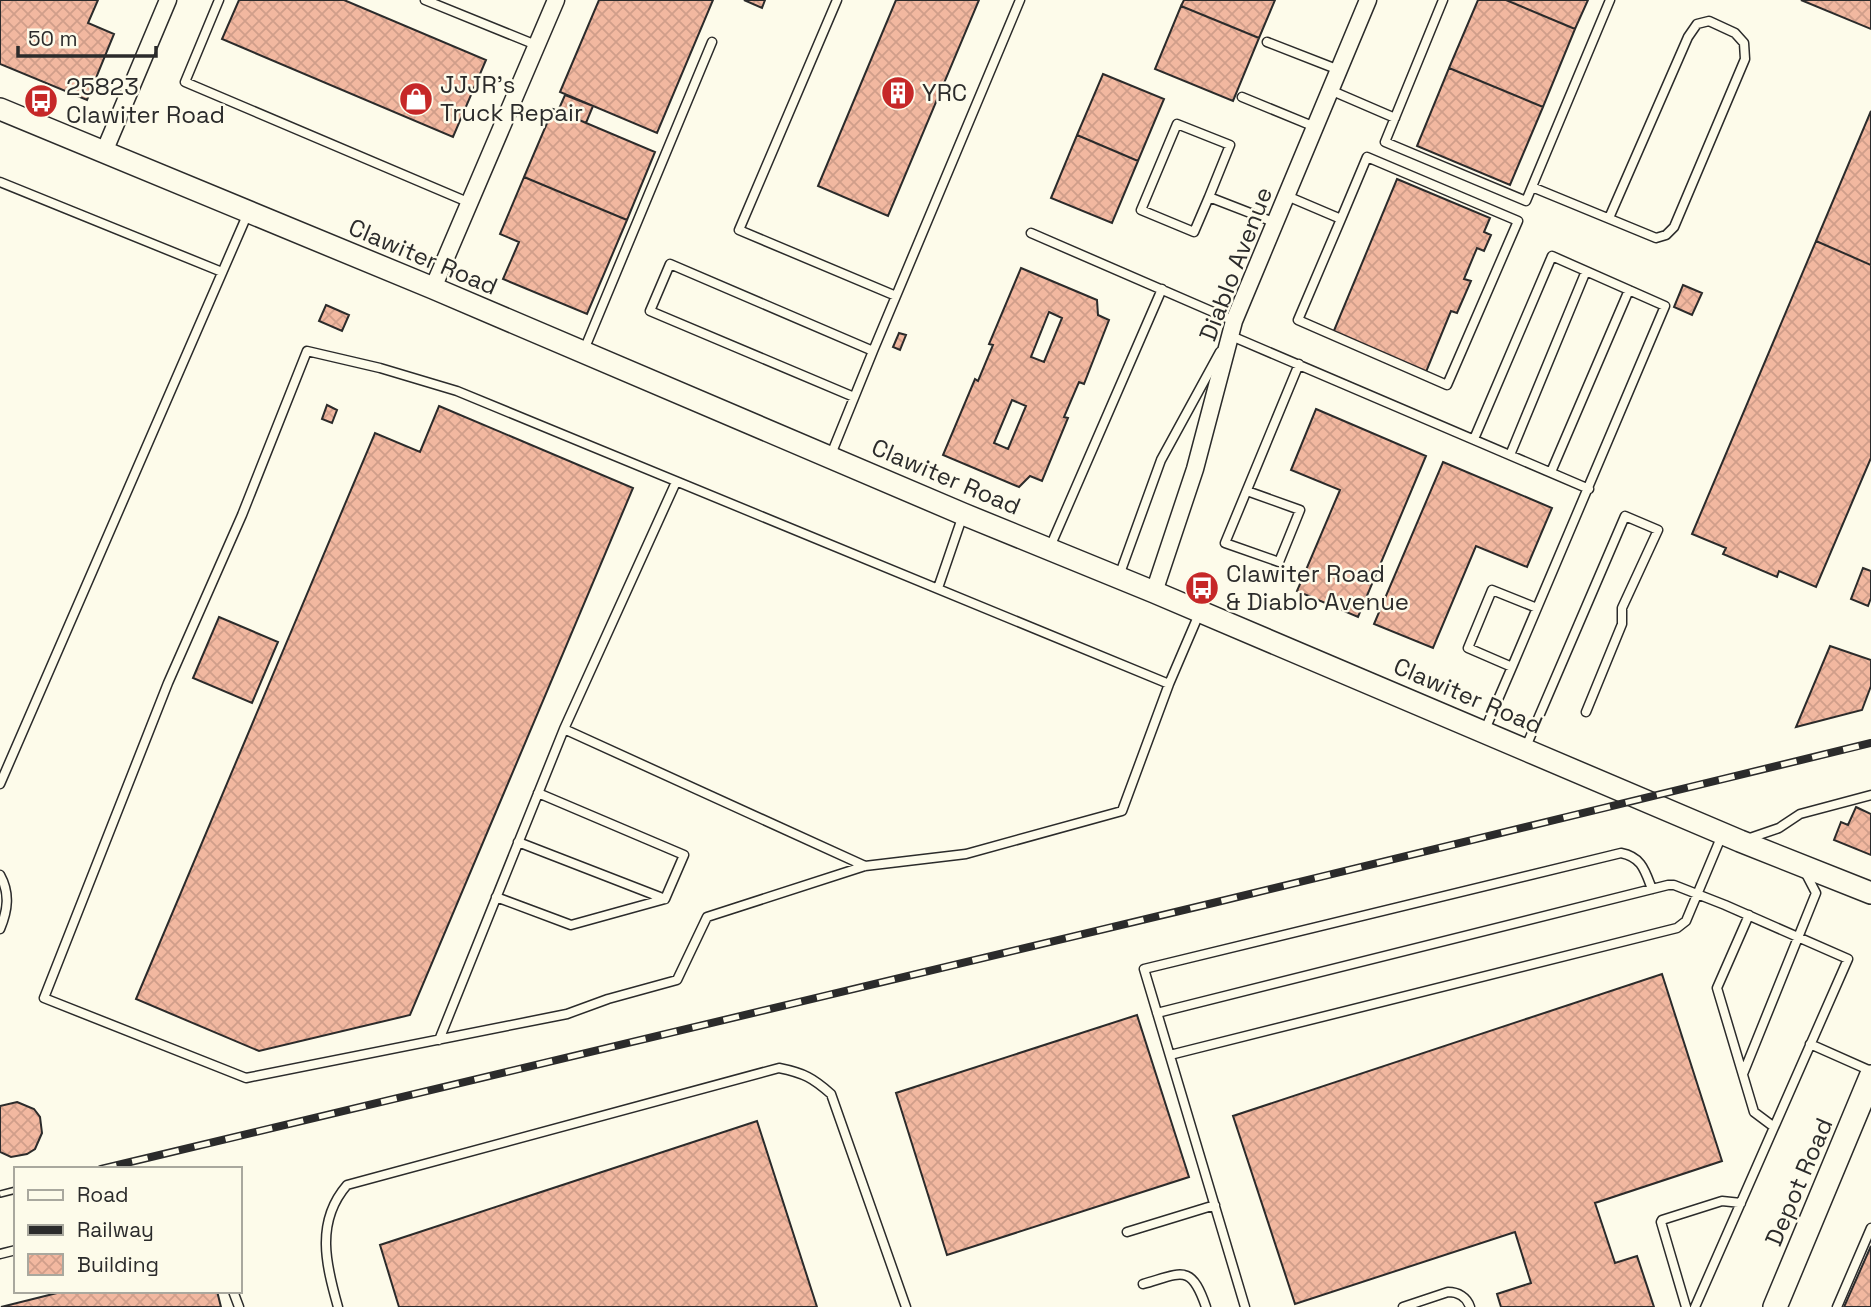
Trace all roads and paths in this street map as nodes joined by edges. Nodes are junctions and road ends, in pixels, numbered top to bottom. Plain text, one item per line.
1 (168, 0) edge
2 (219, 0) edge
3 (425, 0) edge
4 (556, 0) edge
5 (837, 0) edge
6 (1020, 0) edge
7 (1368, 0) edge
8 (1443, 0) edge
9 (1610, 0) edge
10 (1267, 41) dead end
11 (712, 42) dead end
12 (537, 45) junction
13 (1339, 70) junction
14 (1330, 90) junction
15 (1242, 97) dead end
16 (0, 109) edge
17 (1395, 118) junction
18 (1315, 127) junction
19 (104, 152) junction
20 (0, 182) edge
21 (1532, 187) junction
22 (1287, 195) junction
23 (1209, 197) junction
24 (470, 203) junction
25 (248, 213) junction
26 (1609, 218) junction
27 (1341, 219) junction
28 (1276, 223) junction
29 (1031, 233) dead end
30 (1586, 271) junction
31 (222, 272) junction
32 (433, 288) junction
33 (1162, 289) junction
34 (1629, 290) junction
35 (896, 296) junction
36 (1232, 327) junction
37 (873, 351) junction
38 (583, 353) junction
39 (1298, 364) junction
40 (854, 397) junction
41 (1475, 439) junction
42 (1510, 455) junction
43 (830, 457) junction
44 (1550, 472) junction
45 (676, 482) junction
46 (1589, 489) junction
47 (1247, 491) junction
48 (963, 514) junction
49 (1049, 549) junction
50 (1118, 577) junction
51 (938, 588) junction
52 (1154, 592) junction
53 (1537, 608) junction
54 (1200, 611) junction
55 (1512, 667) junction
56 (1169, 684) junction
57 (1586, 712) dead end
58 (564, 729) junction
59 (1484, 732) junction
60 (1525, 749) junction
61 (0, 785) edge
62 (538, 793) junction
63 (1871, 795) edge
64 (1732, 837) junction
65 (518, 842) junction
66 (864, 866) junction
67 (1802, 866) junction
68 (0, 875) edge
69 (1652, 889) junction
70 (1871, 892) edge
71 (1698, 894) junction
72 (496, 897) junction
73 (666, 899) junction
74 (1749, 915) junction
75 (0, 929) edge
76 (1798, 937) junction
77 (1157, 1013) junction
78 (439, 1040) junction
79 (1810, 1044) junction
80 (1170, 1055) junction
81 (1871, 1071) edge
82 (1742, 1074) junction
83 (1871, 1077) edge
84 (1774, 1127) junction
85 (1741, 1203) junction
86 (1215, 1205) junction
87 (1871, 1228) edge
88 (1127, 1232) dead end
89 (1143, 1284) dead end
90 (338, 1307) edge
91 (906, 1307) edge
92 (1206, 1307) edge
93 (1245, 1307) edge
94 (1403, 1307) edge
95 (1470, 1307) edge
96 (1686, 1307) edge
97 (1695, 1307) edge
98 (1775, 1307) edge
99 (1837, 1307) edge

1 - 19 street
2 - 24 lane
3 - 12 lane
4 - 12 street
5 - 35 lane
6 - 35 lane
7 - 13 street, Diablo Avenue
8 - 17 lane
9 - 21 lane
10 - 13 lane
11 - 38 lane
12 - 24 street
13 - 14 street, Diablo Avenue
14 - 17 lane
14 - 18 street, Diablo Avenue
15 - 18 lane
16 - 19 street, Clawiter Road
17 - 21 lane
18 - 22 street, Diablo Avenue
19 - 25 street, Clawiter Road
20 - 31 lane
21 - 26 lane
22 - 27 lane
22 - 28 street, Diablo Avenue
23 - 23 lane
23 - 28 lane
24 - 32 street
25 - 31 lane
25 - 32 street, Clawiter Road
26 - 26 lane
27 - 27 lane
28 - 36 street, Diablo Avenue
29 - 33 lane
30 - 34 lane
30 - 41 lane
30 - 42 lane
31 - 61 lane
32 - 38 street, Clawiter Road
33 - 36 lane
33 - 49 lane
34 - 44 lane
34 - 46 lane
35 - 37 lane
36 - 39 lane
36 - 50 lane
36 - 52 street, Diablo Avenue
37 - 40 lane
37 - 40 lane
38 - 43 street, Clawiter Road
39 - 41 lane
39 - 47 lane
40 - 43 lane
41 - 42 lane
42 - 44 lane
43 - 48 street, Clawiter Road
44 - 46 lane
45 - 51 lane
45 - 58 lane
45 - 78 lane
46 - 53 lane
47 - 47 lane
48 - 49 street, Clawiter Road
48 - 51 lane
49 - 50 street, Clawiter Road
50 - 52 street, Clawiter Road
51 - 56 lane
52 - 54 street, Clawiter Road
53 - 55 lane
53 - 55 lane
54 - 56 lane
54 - 59 street, Clawiter Road
55 - 59 lane
56 - 66 lane
57 - 60 lane
58 - 62 lane
58 - 66 lane
59 - 60 street, Clawiter Road
60 - 64 street, Clawiter Road
62 - 65 lane
62 - 73 lane
63 - 64 lane
64 - 67 street, Clawiter Road
64 - 71 lane
65 - 72 lane
65 - 73 lane
66 - 78 lane
67 - 70 street, Clawiter Road
67 - 76 lane
68 - 75 lane
69 - 71 lane
69 - 77 lane
69 - 77 lane
71 - 74 lane
71 - 80 lane
72 - 73 lane
72 - 78 lane
74 - 76 lane
74 - 82 lane
76 - 79 lane
76 - 82 lane
77 - 80 lane
79 - 81 lane
79 - 84 lane
80 - 86 lane
82 - 84 lane
83 - 98 main road, Depot Road
84 - 85 lane
85 - 96 lane
85 - 97 lane
86 - 88 lane
86 - 93 lane
87 - 99 lane
89 - 92 lane
90 - 91 lane
94 - 95 lane

